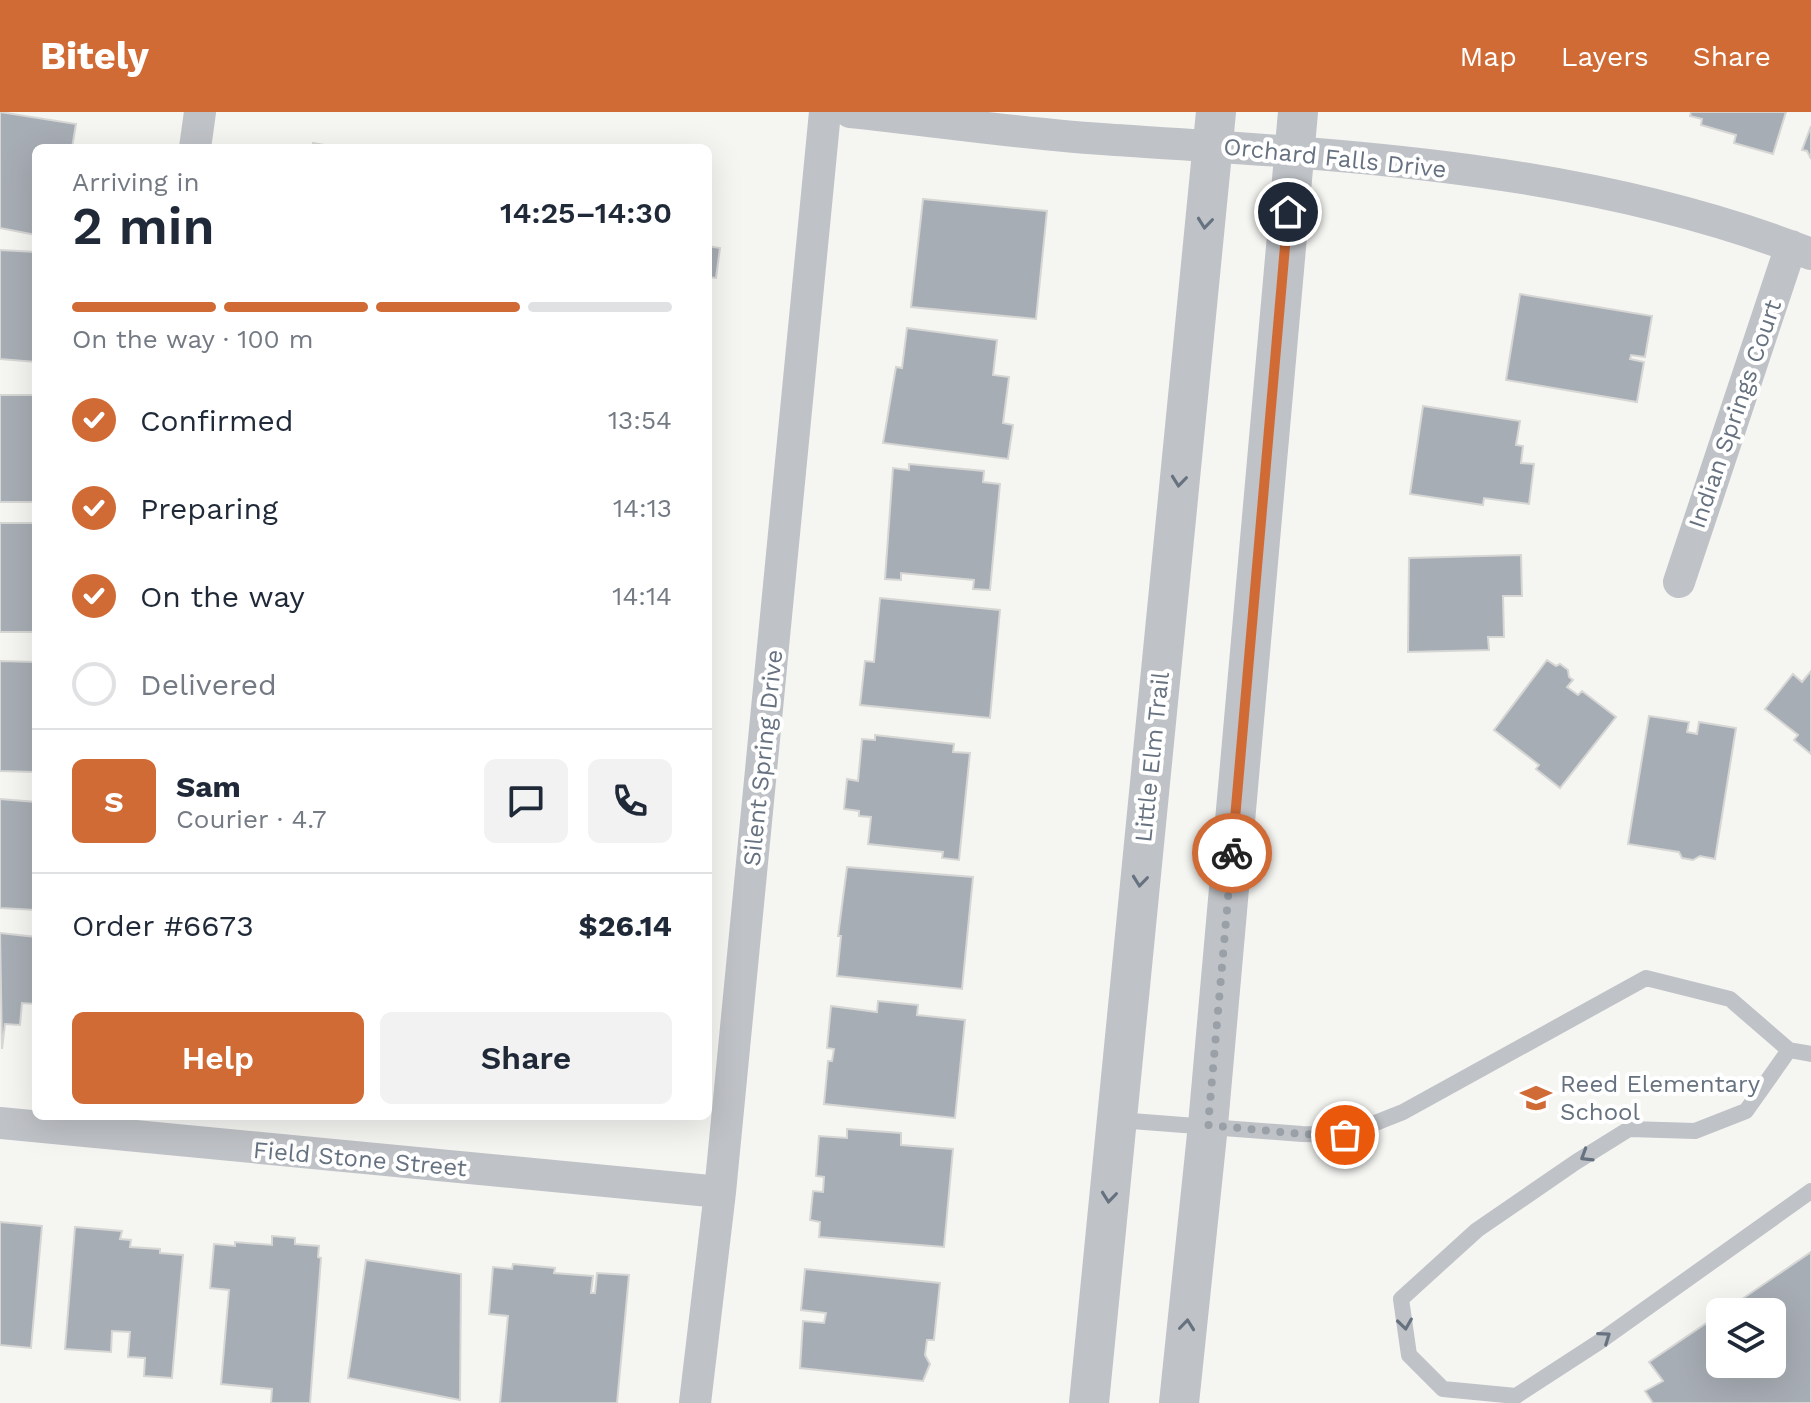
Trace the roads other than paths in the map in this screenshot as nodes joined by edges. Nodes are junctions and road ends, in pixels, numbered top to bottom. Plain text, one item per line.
1 (200, 112) edge
2 (825, 112) edge
3 (850, 112) edge
4 (1298, 112) edge
5 (1215, 128) edge
6 (196, 144) edge
7 (1293, 151) junction
8 (1801, 250) edge
9 (1679, 582) dead end
10 (1789, 1050) junction
11 (1811, 1054) edge
12 (1117, 1120) junction
13 (0, 1123) edge
14 (1208, 1125) junction
15 (143, 1127) edge
16 (1811, 1191) edge
17 (720, 1192) junction
18 (695, 1403) edge
19 (1089, 1403) edge
20 (1179, 1403) edge

1 - 6 street
2 - 17 street, Silent Spring Drive
3 - 5 street, Orchard Falls Drive
4 - 7 street
5 - 7 street, Orchard Falls Drive
5 -> 12 street, Little Elm Trail
7 - 8 street, Orchard Falls Drive
7 - 14 street
8 - 9 street, Indian Springs Court
10 - 11 lane
10 - 14 lane
10 -> 16 lane
12 - 14 lane
12 -> 19 street, Little Elm Trail
13 - 15 street, Field Stone Street
20 -> 14 street
15 - 17 street, Field Stone Street
17 - 18 street, Silent Spring Drive

